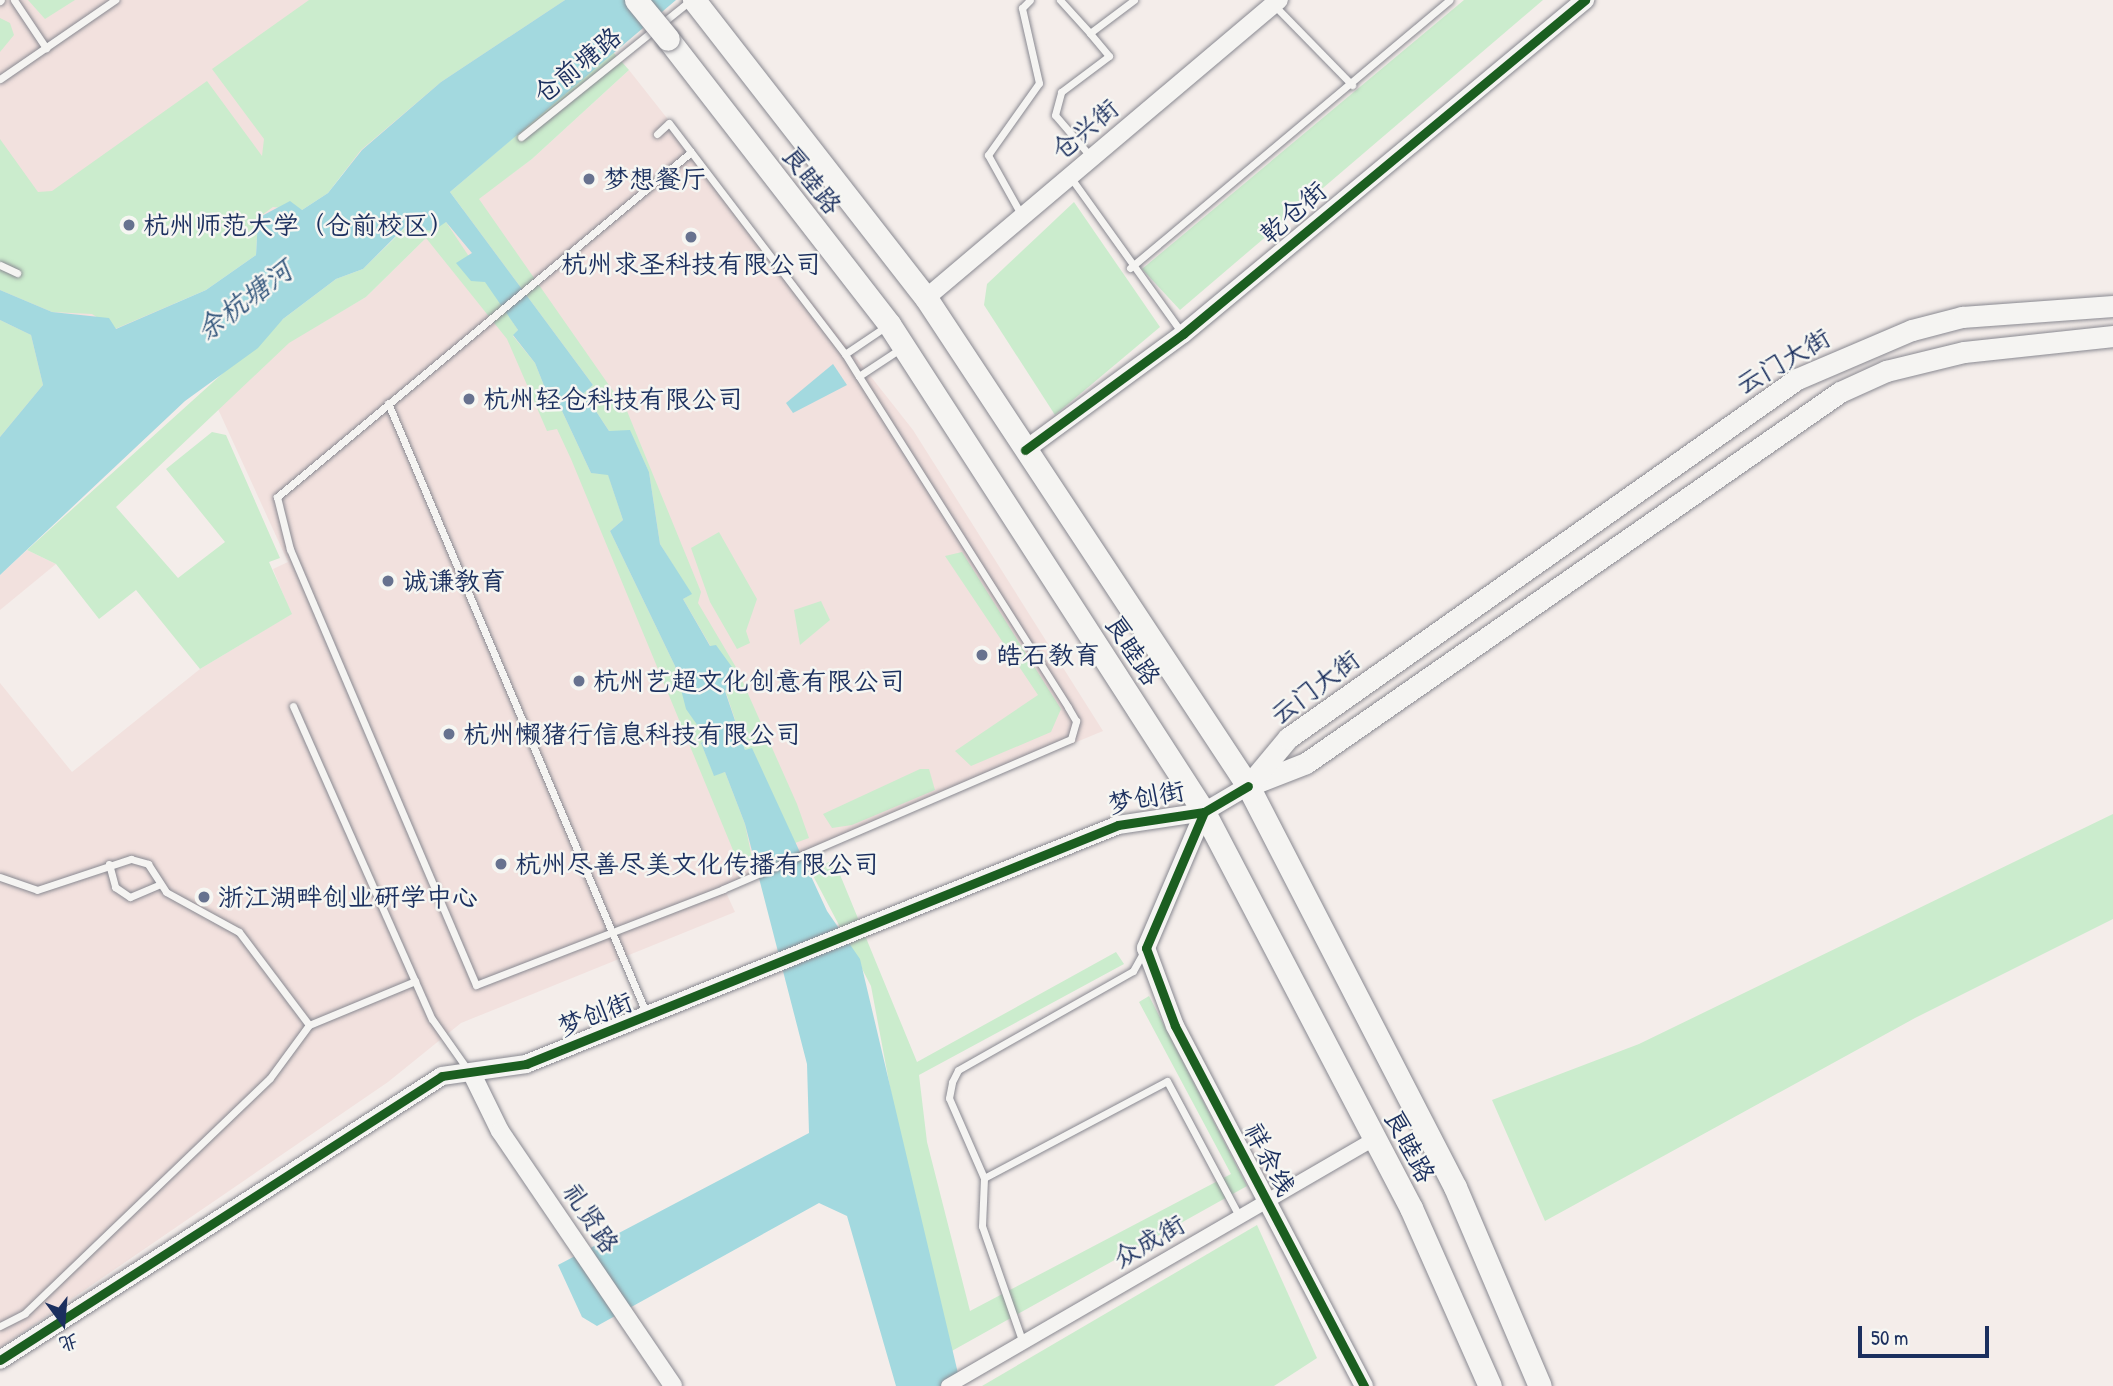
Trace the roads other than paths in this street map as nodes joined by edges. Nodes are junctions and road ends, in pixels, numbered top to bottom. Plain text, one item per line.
1 (14, 0) edge
2 (115, 0) edge
3 (636, 0) edge
4 (1030, 0) edge
5 (1060, 0) edge
6 (1134, 0) edge
7 (1450, 0) edge
8 (1585, 0) edge
9 (1276, 2) edge
10 (697, 4) edge
11 (1090, 33) junction
12 (46, 48) junction
13 (0, 79) edge
14 (1352, 85) junction
15 (657, 134) dead end
16 (521, 137) dead end
17 (691, 152) junction
18 (1092, 158) junction
19 (1069, 177) junction
20 (1023, 216) junction
21 (0, 265) edge
22 (1130, 268) junction
23 (18, 273) dead end
24 (926, 298) junction
25 (2113, 306) edge
26 (889, 324) junction
27 (1183, 334) junction
28 (2113, 336) edge
29 (903, 346) junction
30 (845, 354) junction
31 (859, 376) junction
32 (388, 403) junction
33 (1025, 450) junction
34 (293, 706) dead end
35 (1248, 786) junction
36 (1204, 812) junction
37 (109, 864) junction
38 (0, 877) edge
39 (160, 884) junction
40 (613, 933) junction
41 (1146, 948) junction
42 (415, 981) junction
43 (648, 1016) junction
44 (309, 1025) junction
45 (473, 1076) junction
46 (1375, 1138) junction
47 (984, 1178) junction
48 (1269, 1201) junction
49 (1240, 1217) junction
50 (0, 1326) edge
51 (1023, 1343) junction
52 (0, 1360) edge
53 (673, 1386) edge
54 (948, 1386) edge
55 (1364, 1386) edge
56 (1490, 1386) edge
57 (1540, 1386) edge

1 - 12 lane
2 - 12 lane
3 - 26 main road, 良睦路, bridge
4 - 20 lane
5 - 11 lane
6 - 11 lane
7 - 14 lane
8 - 27 street, 乾仓街
9 - 14 lane
9 - 18 street, 仓兴街
10 - 16 lane, 仓前塘路
10 - 24 main road, 良睦路
11 - 18 lane
12 - 13 lane
14 - 22 lane
15 - 17 lane
17 - 30 lane
17 - 32 lane
18 - 19 street, 仓兴街
19 - 20 street, 仓兴街
19 - 22 lane
20 - 24 street, 仓兴街
21 - 23 lane
22 - 27 lane
24 - 33 main road, 良睦路
25 - 35 main road, 云门大街
26 - 29 main road, 良睦路
26 - 30 lane
27 - 33 street, 乾仓街
28 - 35 main road, 云门大街
29 - 31 lane
29 - 36 main road, 良睦路
30 - 31 lane
31 - 40 lane
32 - 40 lane
32 - 40 lane
33 - 35 main road, 良睦路
34 - 42 lane
35 - 36 street, 梦创街
35 - 57 main road, 良睦路
36 - 41 street
36 - 43 street, 梦创街
36 - 46 main road, 良睦路
37 - 38 lane
37 - 39 lane
37 - 39 lane
39 - 44 lane
40 - 43 lane
41 - 47 lane
41 - 48 street, 祥余线
42 - 44 lane
42 - 45 lane
43 - 45 street, 梦创街
44 - 50 lane
45 - 52 street, 梦创街
45 - 53 street, 礼贤路
46 - 48 street, 众成街
46 - 56 main road, 良睦路
47 - 49 lane
47 - 51 lane
48 - 49 street, 众成街
48 - 55 street, 祥余线
49 - 51 street, 众成街
51 - 54 street, 众成街

